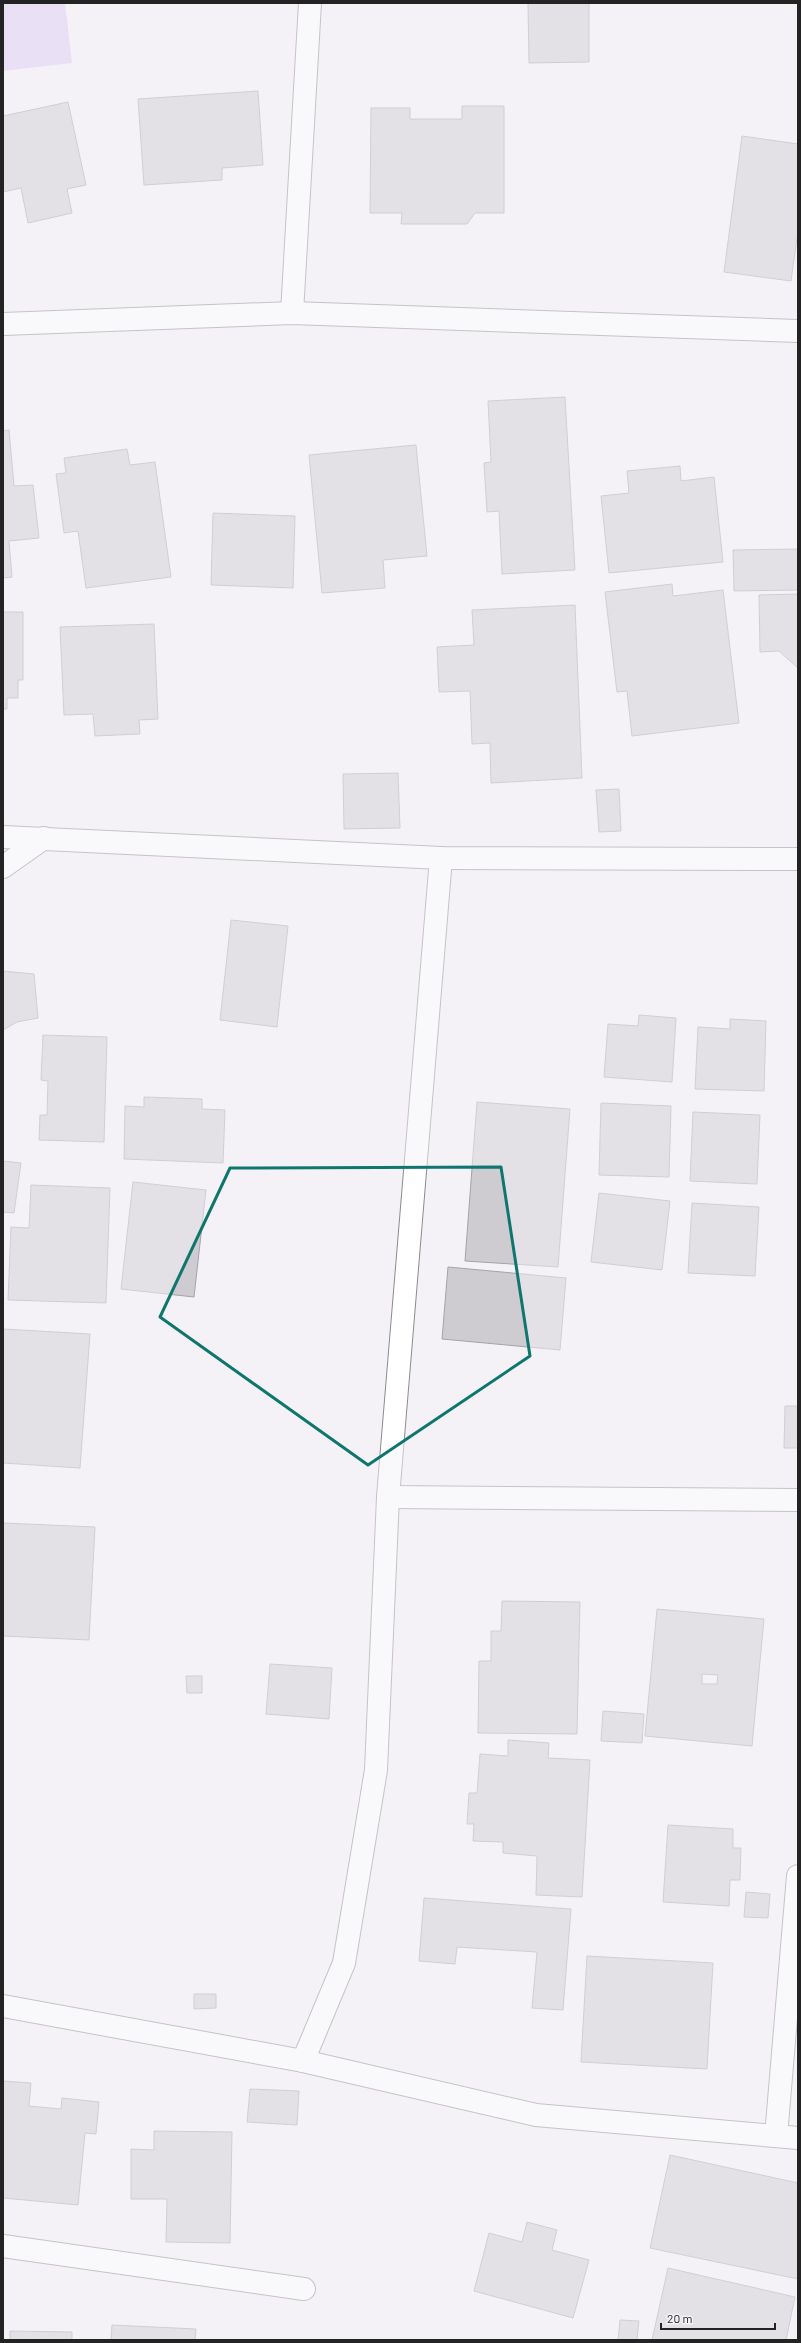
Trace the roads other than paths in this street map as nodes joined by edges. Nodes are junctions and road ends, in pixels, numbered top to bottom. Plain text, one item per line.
1 (310, 3) edge
2 (292, 313) junction
3 (3, 324) edge
4 (798, 331) edge
5 (3, 837) edge
6 (44, 838) junction
7 (441, 858) junction
8 (798, 859) edge
9 (3, 867) edge
10 (388, 1498) junction
11 (798, 1500) edge
12 (798, 1876) edge
13 (3, 2006) edge
14 (303, 2061) junction
15 (776, 2136) junction
16 (798, 2138) edge
17 (3, 2246) edge
18 (304, 2289) dead end

1 - 2 street
2 - 3 street
2 - 4 street
5 - 6 street
6 - 7 street
6 - 9 street
7 - 8 street
7 - 10 street
10 - 11 street
10 - 14 street
12 - 15 street
13 - 14 street
14 - 15 street
15 - 16 street
17 - 18 street

